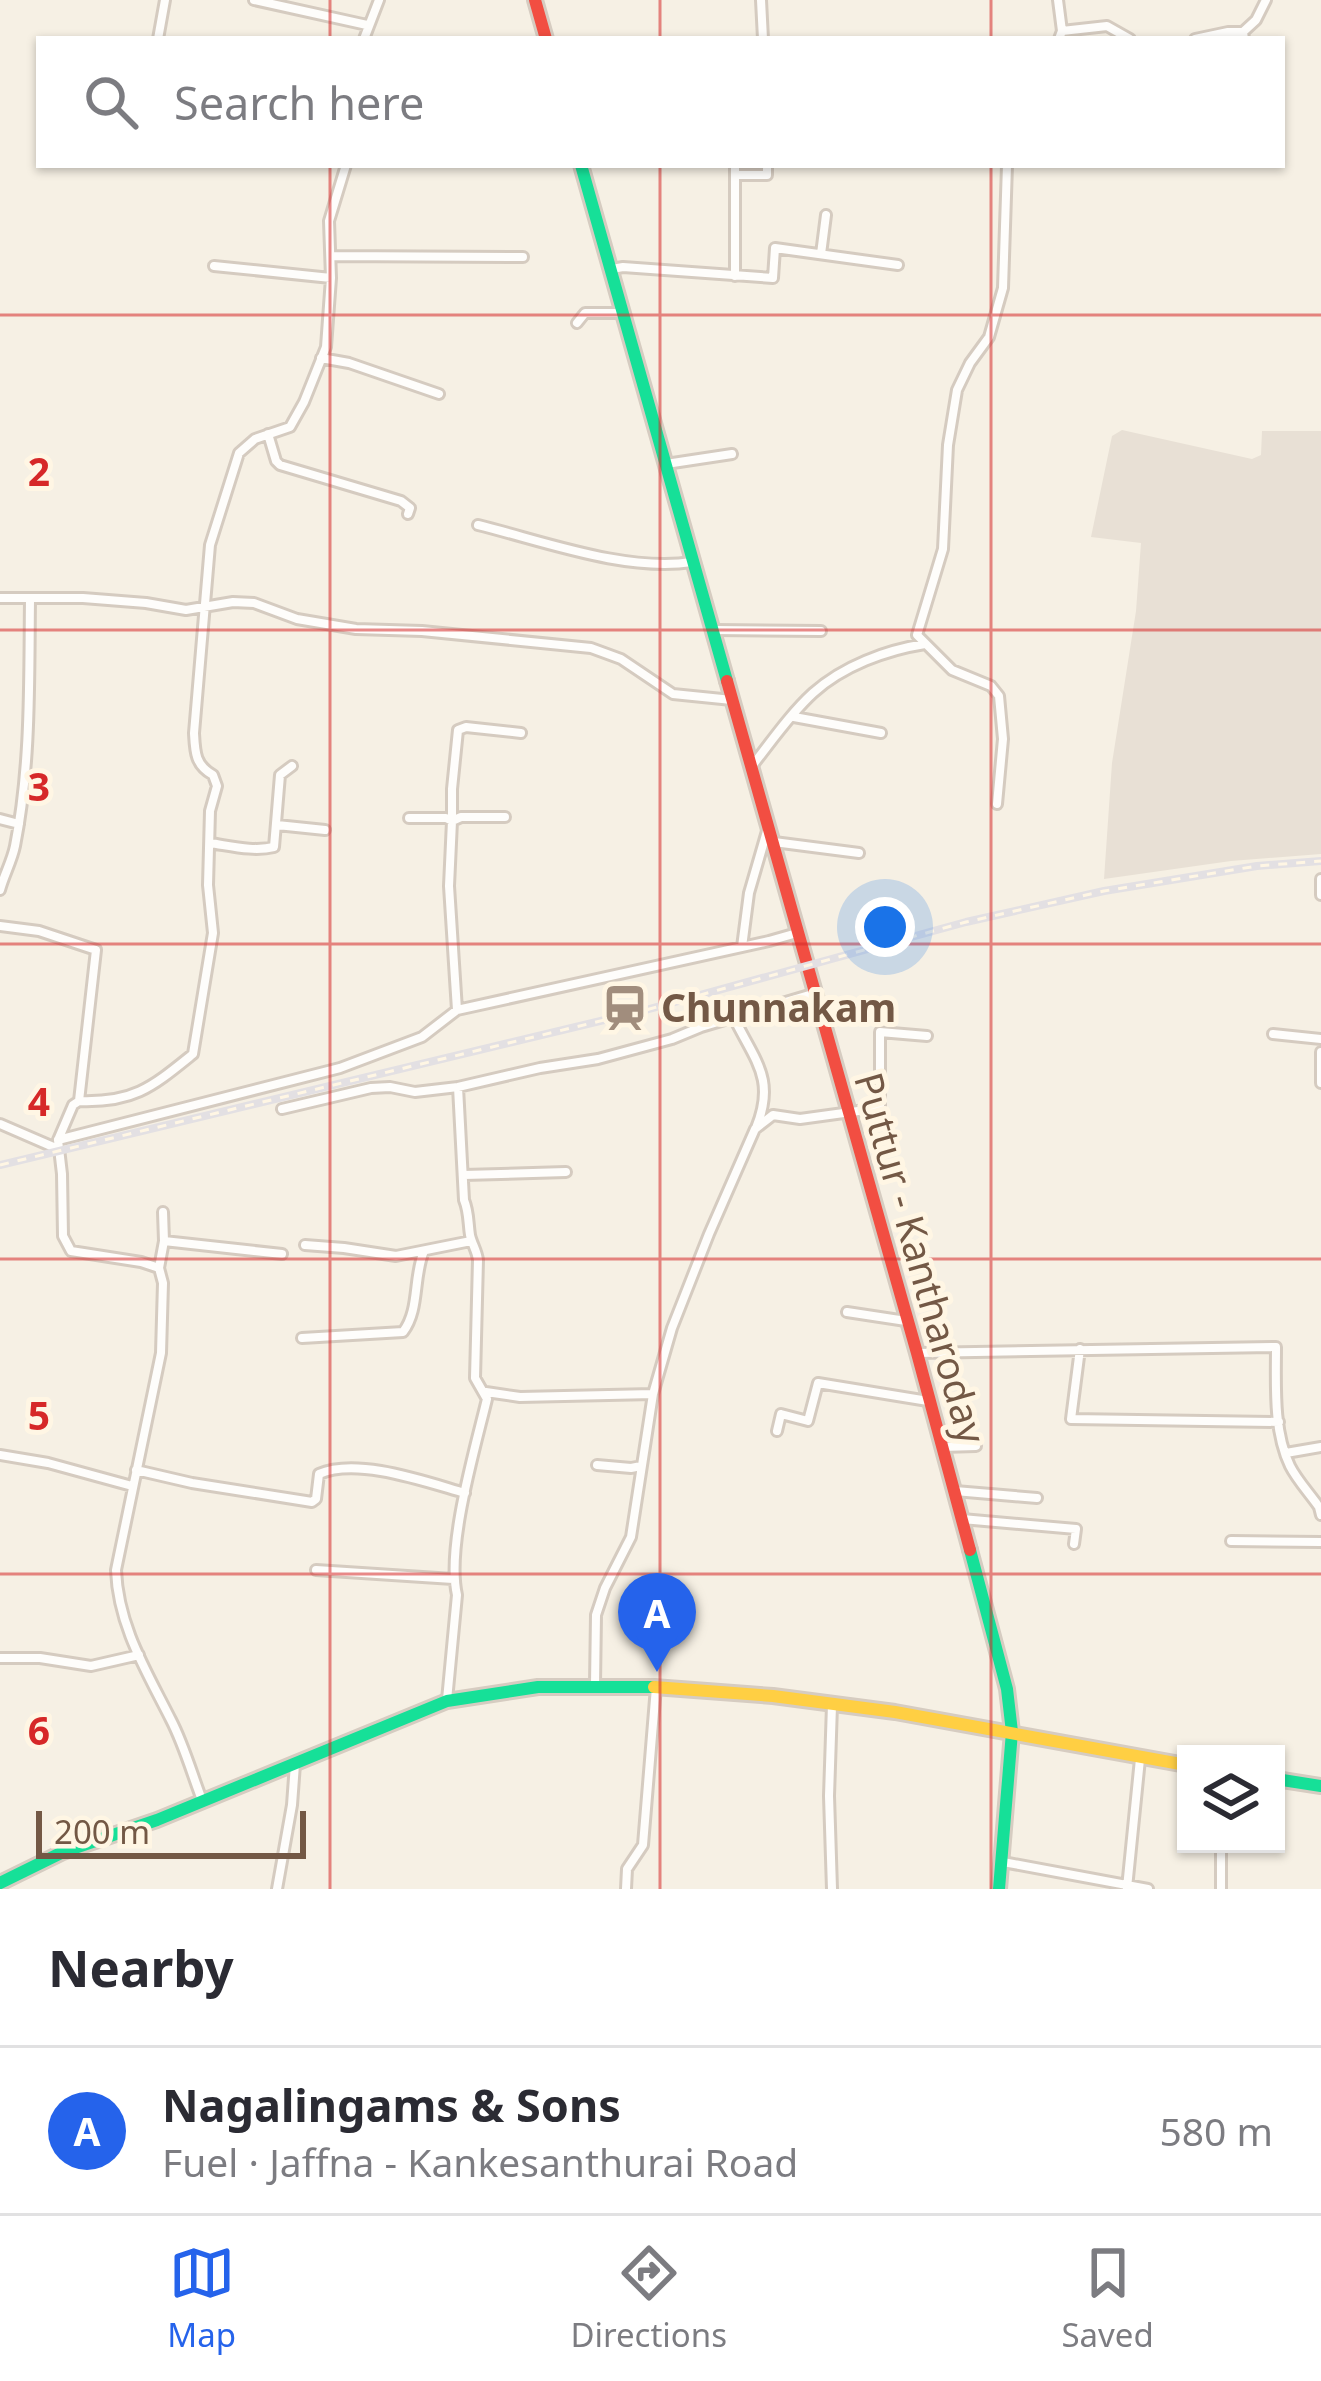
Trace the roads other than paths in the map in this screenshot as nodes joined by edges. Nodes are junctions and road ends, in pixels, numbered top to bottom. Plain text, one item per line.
1 (165, 0) edge
2 (254, 0) edge
3 (379, 0) edge
4 (536, 0) edge
5 (761, 0) edge
6 (1058, 0) edge
7 (1266, 0) edge
8 (367, 25) junction
9 (1060, 35) edge
10 (159, 36) edge
11 (365, 36) edge
12 (545, 36) edge
13 (763, 36) edge
14 (1125, 36) edge
15 (1209, 36) edge
16 (1243, 36) edge
17 (345, 168) edge
18 (582, 168) edge
19 (766, 168) edge
20 (1007, 168) edge
21 (735, 170) edge
22 (826, 214) dead end
23 (821, 254) junction
24 (331, 256) junction
25 (524, 257) dead end
26 (214, 266) dead end
27 (898, 266) dead end
28 (610, 269) junction
29 (734, 276) junction
30 (331, 278) junction
31 (622, 313) junction
32 (577, 323) dead end
33 (321, 358) junction
34 (439, 394) dead end
35 (268, 434) junction
36 (732, 454) dead end
37 (664, 464) junction
38 (408, 514) dead end
39 (478, 525) dead end
40 (692, 562) junction
41 (0, 598) edge
42 (30, 600) junction
43 (205, 609) junction
44 (712, 630) junction
45 (820, 632) dead end
46 (926, 644) junction
47 (733, 700) junction
48 (793, 717) junction
49 (521, 733) dead end
50 (881, 733) dead end
51 (292, 766) dead end
52 (751, 767) junction
53 (998, 804) dead end
54 (505, 817) dead end
55 (409, 818) dead end
56 (0, 819) edge
57 (452, 821) junction
58 (20, 824) junction
59 (277, 825) junction
60 (325, 830) dead end
61 (770, 835) junction
62 (210, 843) junction
63 (859, 853) dead end
64 (1321, 879) edge
65 (0, 890) edge
66 (1321, 896) edge
67 (0, 926) edge
68 (797, 933) junction
69 (742, 946) junction
70 (816, 993) junction
71 (458, 1010) junction
72 (734, 1018) junction
73 (1273, 1034) dead end
74 (927, 1036) dead end
75 (1321, 1039) edge
76 (1321, 1052) edge
77 (1321, 1083) edge
78 (458, 1087) junction
79 (79, 1101) junction
80 (282, 1109) dead end
81 (848, 1112) junction
82 (0, 1124) edge
83 (755, 1129) junction
84 (58, 1144) junction
85 (566, 1172) dead end
86 (464, 1175) junction
87 (163, 1212) dead end
88 (471, 1240) junction
89 (164, 1241) junction
90 (305, 1245) dead end
91 (424, 1251) junction
92 (282, 1254) dead end
93 (159, 1268) junction
94 (847, 1312) dead end
95 (907, 1321) junction
96 (302, 1338) dead end
97 (1080, 1349) junction
98 (916, 1353) junction
99 (484, 1391) junction
100 (653, 1394) junction
101 (930, 1401) junction
102 (1279, 1422) junction
103 (778, 1431) dead end
104 (976, 1446) dead end
105 (942, 1447) junction
106 (1321, 1447) edge
107 (1286, 1453) junction
108 (0, 1455) edge
109 (597, 1465) dead end
110 (641, 1466) junction
111 (136, 1470) junction
112 (132, 1486) junction
113 (954, 1490) junction
114 (465, 1493) junction
115 (1037, 1498) dead end
116 (1321, 1514) edge
117 (962, 1520) junction
118 (1231, 1541) dead end
119 (1321, 1542) edge
120 (1074, 1544) dead end
121 (316, 1570) dead end
122 (454, 1579) junction
123 (139, 1655) junction
124 (0, 1658) edge
125 (595, 1685) junction
126 (656, 1687) junction
127 (447, 1702) junction
128 (832, 1703) junction
129 (1012, 1732) junction
130 (1141, 1759) junction
131 (1177, 1764) edge
132 (295, 1765) junction
133 (1285, 1780) edge
134 (1321, 1786) edge
135 (203, 1801) junction
136 (1221, 1853) edge
137 (1003, 1862) junction
138 (0, 1883) edge
139 (1127, 1886) edge
140 (277, 1889) edge
141 (626, 1889) edge
142 (832, 1889) edge
143 (999, 1889) edge
144 (1148, 1889) edge
145 (1221, 1889) edge

1 - 10 street
2 - 8 street
3 - 8 street
4 - 12 main road
5 - 13 street
6 - 9 street
7 - 16 street
8 - 11 street
9 - 14 street
15 - 16 street
17 - 24 street
18 - 28 main road, Puttur - Kantharoday
19 - 21 street
20 - 46 street
21 - 29 street
22 - 23 street
23 - 27 street
23 - 29 street
24 - 25 street
24 - 30 street
26 - 30 street
28 - 29 street
28 - 31 main road, Puttur - Kantharoday
30 - 33 street
31 - 32 street
31 - 37 main road, Puttur - Kantharoday
33 - 34 street
33 - 35 street
35 - 38 street
35 - 43 street
36 - 37 street
37 - 40 main road, Puttur - Kantharoday
39 - 40 street
40 - 44 main road, Puttur - Kantharoday
41 - 42 street
42 - 43 street
42 - 58 street
43 - 47 street
43 - 62 street
44 - 45 street
44 - 47 main road, Puttur - Kantharoday
46 - 48 street
46 - 53 street
47 - 52 main road, Puttur - Kantharoday
48 - 50 street
48 - 52 street
49 - 57 street
51 - 59 street
52 - 61 main road, Puttur - Kantharoday
54 - 57 street
55 - 57 street
56 - 58 street
57 - 71 street
58 - 65 street
59 - 60 street
59 - 62 street
61 - 63 street
61 - 68 main road, Puttur - Kantharoday
61 - 69 street
62 - 79 street
64 - 66 street
67 - 79 street
68 - 69 street
68 - 70 main road, Puttur - Kantharoday
69 - 71 street
70 - 72 street
70 - 81 main road, Puttur - Kantharoday
71 - 84 street
72 - 78 street
72 - 83 street
73 - 75 street
74 - 81 street
76 - 77 street
78 - 80 street
78 - 86 street
79 - 84 street
81 - 83 street
81 - 95 main road, Puttur - Kantharoday
82 - 84 street
83 - 100 street
84 - 93 street
85 - 86 street
86 - 88 street
87 - 89 street
88 - 91 street
88 - 99 street
89 - 92 street
89 - 93 street
90 - 91 street
91 - 96 street
93 - 111 street
94 - 95 street
95 - 98 main road, Puttur - Kantharoday
97 - 98 street
97 - 102 street
97 - 102 street
98 - 101 main road, Puttur - Kantharoday
99 - 100 street
99 - 114 street
100 - 110 street
101 - 103 street
101 - 105 main road, Puttur - Kantharoday
102 - 107 street
104 - 105 street
105 - 113 main road, Puttur - Kantharoday
106 - 107 street
107 - 116 street
108 - 112 street
109 - 110 street
110 - 125 street
111 - 112 street
111 - 114 street
112 - 123 street
113 - 115 street
113 - 117 main road, Puttur - Kantharoday
114 - 122 street
117 - 120 street
117 - 129 main road, Puttur - Kantharoday
118 - 119 street
121 - 122 street
122 - 127 street
123 - 124 street
123 - 135 street
125 - 126 main road
125 - 127 main road
126 - 128 main road
126 - 141 street
127 - 132 main road
128 - 129 main road
128 - 142 street
129 - 130 main road
129 - 137 main road, Puttur - Kantharoday
130 - 131 main road
130 - 139 street
132 - 135 main road
132 - 140 street
133 - 134 main road
135 - 138 main road
136 - 145 street
137 - 139 street
137 - 143 main road, Puttur - Kantharoday
139 - 144 street

